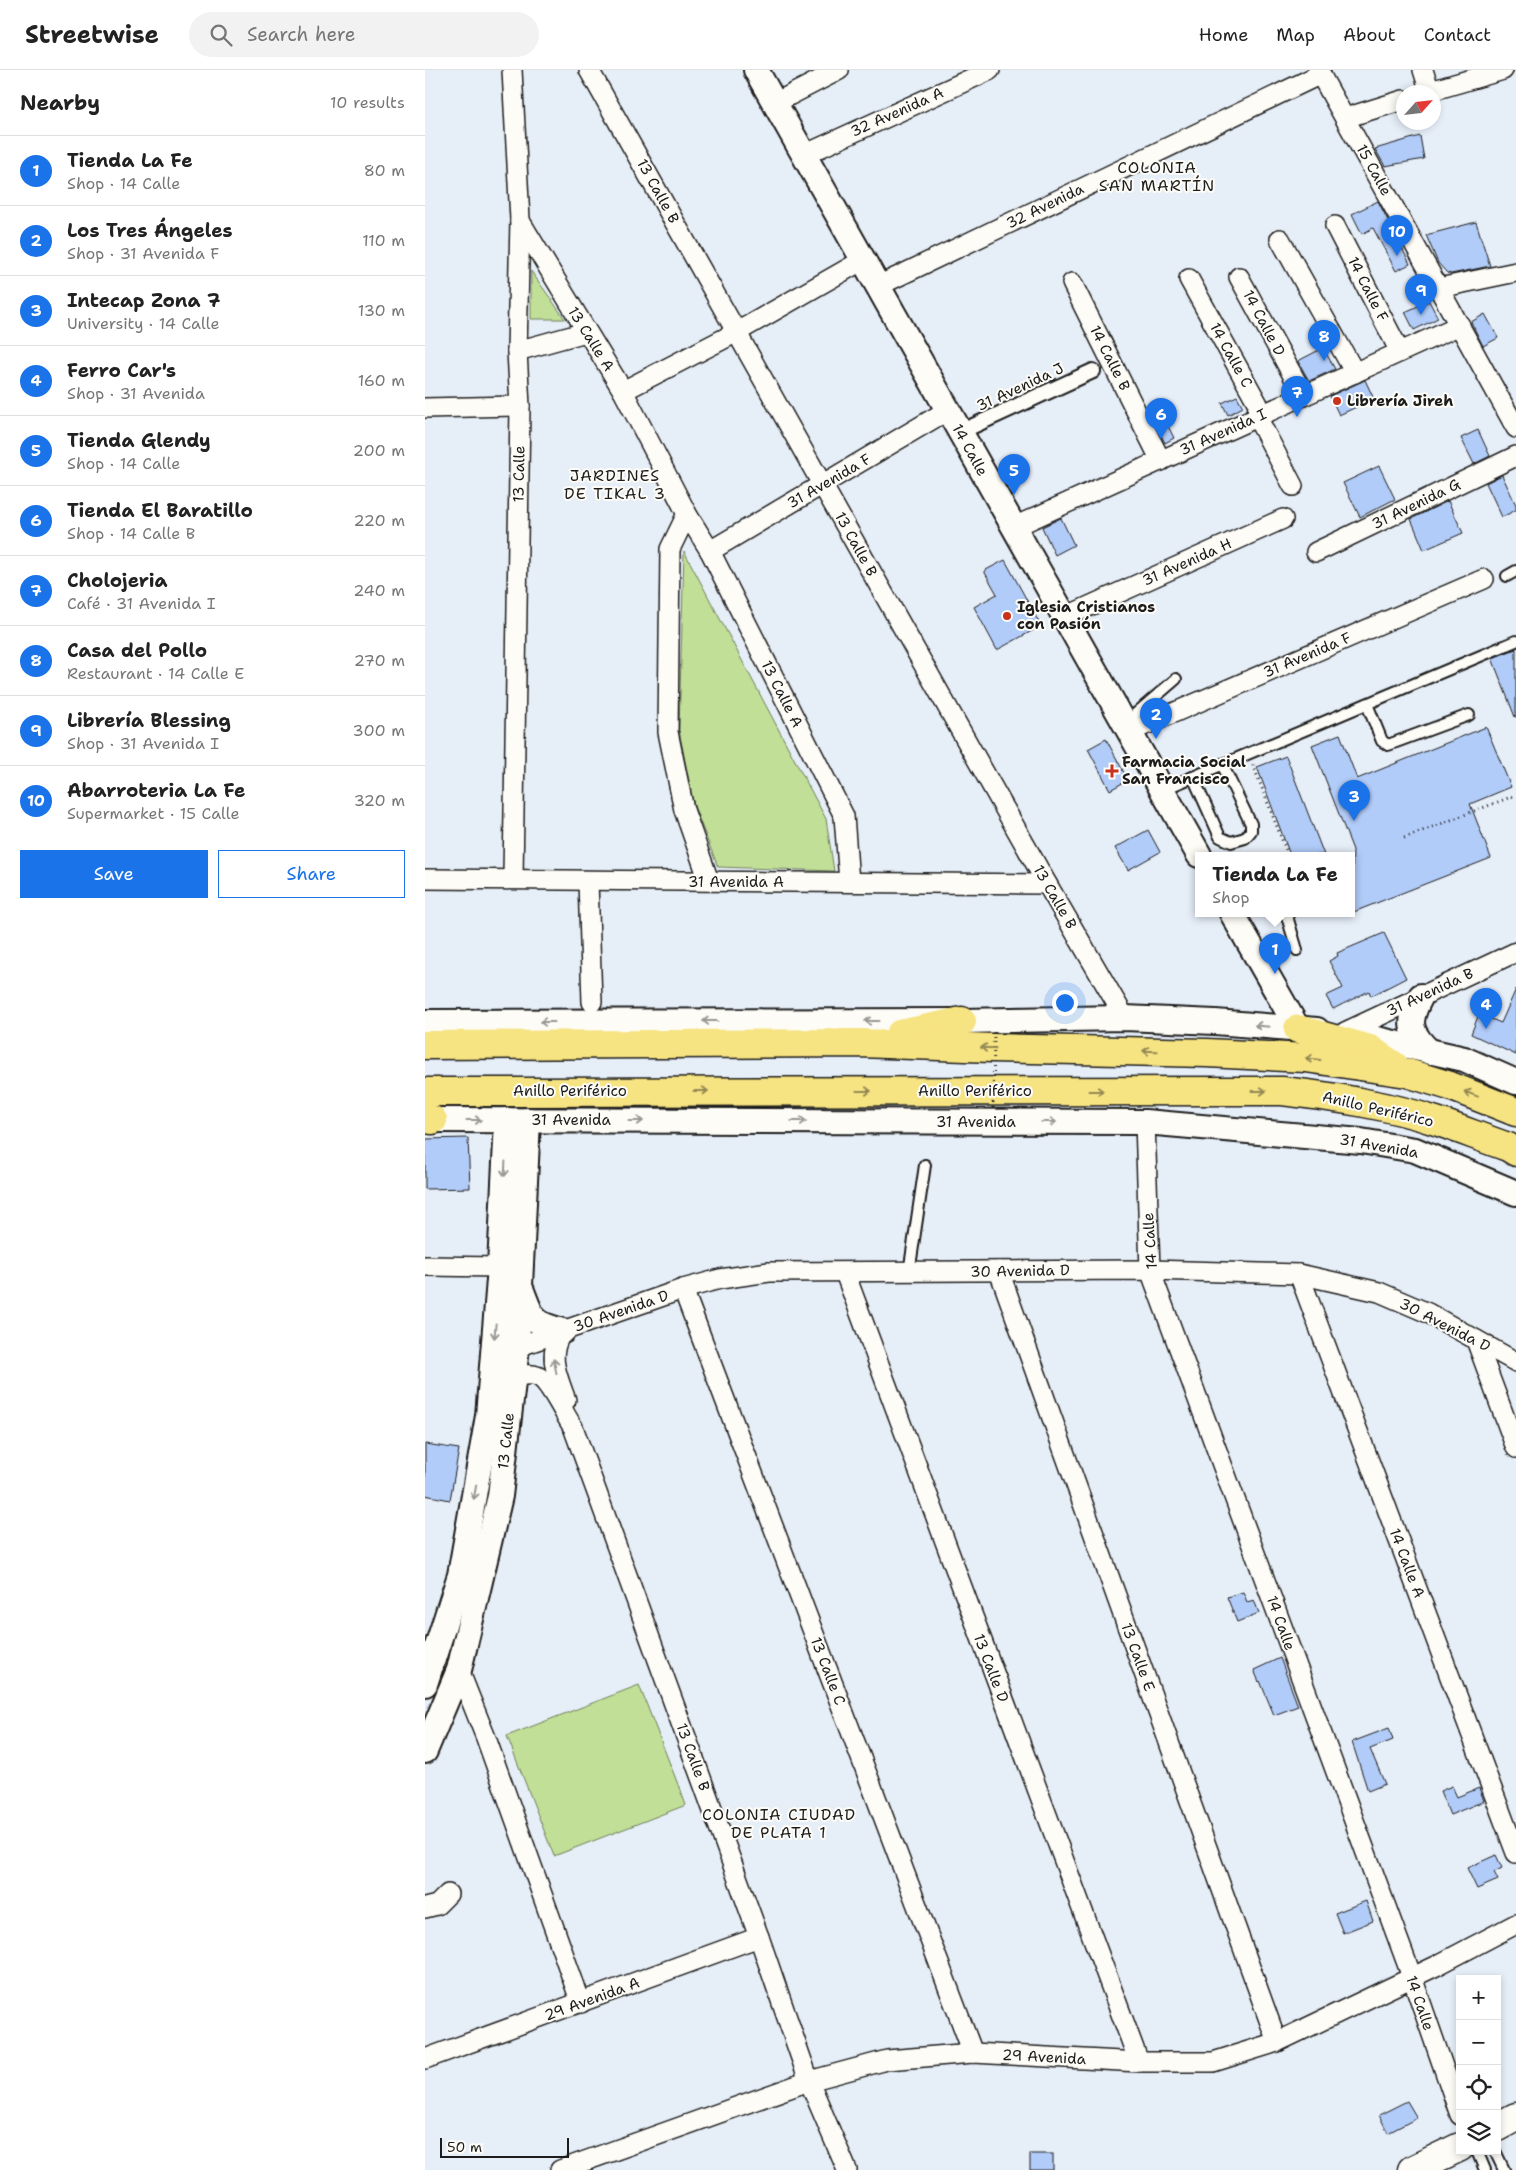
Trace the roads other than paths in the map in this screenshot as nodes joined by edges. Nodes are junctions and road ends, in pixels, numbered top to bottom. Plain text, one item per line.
1 (512, 70) edge
2 (589, 70) edge
3 (756, 70) edge
4 (839, 70) edge
5 (990, 70) edge
6 (1423, 70) edge
7 (1503, 70) edge
8 (1319, 72) edge
9 (1426, 85) edge
10 (1441, 88) edge
11 (1396, 102) edge
12 (775, 103) junction
13 (1345, 118) junction
14 (804, 154) junction
15 (520, 220) junction
16 (1335, 226) dead end
17 (1280, 239) dead end
18 (863, 260) junction
19 (1516, 272) edge
20 (1239, 277) dead end
21 (1189, 279) dead end
22 (1072, 282) dead end
23 (878, 286) junction
24 (1439, 288) junction
25 (1460, 325) junction
26 (586, 332) junction
27 (737, 332) junction
28 (517, 351) junction
29 (1400, 352) junction
30 (1093, 371) dead end
31 (1355, 373) junction
32 (623, 391) junction
33 (1303, 396) junction
34 (519, 406) junction
35 (425, 408) edge
36 (948, 410) junction
37 (1257, 417) junction
38 (1515, 425) edge
39 (960, 432) junction
40 (1516, 456) edge
41 (1161, 461) junction
42 (822, 484) junction
43 (1293, 486) dead end
44 (687, 514) junction
45 (1283, 519) dead end
46 (1014, 527) junction
47 (711, 551) junction
48 (1316, 552) dead end
49 (1485, 579) dead end
50 (1065, 617) junction
51 (1516, 640) edge
52 (1177, 679) dead end
53 (1367, 704) junction
54 (1469, 715) dead end
55 (1127, 728) junction
56 (1222, 764) junction
57 (1193, 776) junction
58 (1162, 790) junction
59 (1197, 852) edge
60 (513, 878) junction
61 (425, 879) edge
62 (588, 881) junction
63 (709, 882) junction
64 (849, 882) junction
65 (1047, 884) junction
66 (1237, 917) edge
67 (1286, 917) edge
68 (1297, 950) dead end
69 (1516, 952) edge
70 (1421, 996) junction
71 (592, 1002) dead end
72 (1125, 1018) junction
73 (962, 1021) junction
74 (425, 1022) edge
75 (1298, 1029) junction
76 (1345, 1032) junction
77 (860, 1043) junction
78 (425, 1045) edge
79 (1430, 1052) junction
80 (1407, 1073) junction
81 (1516, 1082) edge
82 (425, 1092) edge
83 (1516, 1112) edge
84 (428, 1120) edge
85 (518, 1120) junction
86 (1145, 1122) junction
87 (1516, 1152) edge
88 (925, 1166) dead end
89 (1516, 1193) edge
90 (425, 1266) edge
91 (500, 1267) junction
92 (1150, 1270) junction
93 (999, 1271) junction
94 (845, 1273) junction
95 (909, 1273) junction
96 (1299, 1274) junction
97 (520, 1284) junction
98 (683, 1289) junction
99 (563, 1331) junction
100 (1476, 1340) junction
101 (517, 1347) junction
102 (1516, 1362) edge
103 (513, 1377) junction
104 (573, 1427) junction
105 (1516, 1448) edge
106 (459, 1670) junction
107 (425, 1684) edge
108 (425, 1751) edge
109 (1516, 1853) edge
110 (448, 1894) dead end
111 (425, 1908) edge
112 (1516, 1924) edge
113 (759, 1937) junction
114 (1412, 1978) junction
115 (581, 2003) junction
116 (1277, 2042) junction
117 (973, 2053) junction
118 (425, 2059) edge
119 (1139, 2062) junction
120 (809, 2080) junction
121 (1458, 2110) edge
122 (1516, 2117) edge
123 (1501, 2125) edge
124 (1456, 2149) edge
125 (1479, 2155) edge
126 (1497, 2155) edge
127 (559, 2170) edge
128 (847, 2170) edge
129 (1412, 2170) edge
130 (1485, 2170) edge
131 (1504, 2170) edge

1 - 15 street, 13 Calle
2 - 27 street, 13 Calle B
3 - 12 street, 14 Calle
4 - 12 street
5 - 14 street, 32 Avenida A
6 - 9 street
7 - 10 street
8 - 13 street, 15 Calle
8 - 23 street, 32 Avenida
11 - 13 street
12 - 14 street, 14 Calle
13 - 24 street, 15 Calle
14 - 18 street, 14 Calle
15 - 26 street, 13 Calle A
15 - 28 street, 13 Calle
16 - 29 street, 14 Calle F
17 - 31 street
18 - 23 street, 14 Calle
18 - 27 street
19 - 24 street
20 - 33 street, 14 Calle D
21 - 37 street, 14 Calle C
22 - 41 street, 14 Calle B
23 - 36 street, 14 Calle
24 - 25 street, 15 Calle
25 - 29 street, 31 Avenida I
25 - 38 street, 15 Calle
26 - 28 street
26 - 32 street, 13 Calle A
27 - 32 street
27 - 42 street, 13 Calle B
28 - 34 street, 13 Calle
29 - 31 street, 31 Avenida I
30 - 39 street, 31 Avenida J
31 - 33 street, 31 Avenida I
32 - 44 street, 13 Calle A
33 - 37 street, 31 Avenida I
34 - 35 street
34 - 60 street, 13 Calle
36 - 39 street, 14 Calle
36 - 42 street, 31 Avenida F
37 - 41 street, 31 Avenida I
37 - 43 street, 14 Calle C
39 - 46 street, 14 Calle
40 - 48 street, 31 Avenida G
41 - 46 street, 31 Avenida I
42 - 47 street, 31 Avenida F
42 - 65 street, 13 Calle B
44 - 47 street, 13 Calle A
44 - 63 street
45 - 50 street, 31 Avenida H
46 - 50 street, 14 Calle
47 - 64 street, 13 Calle A
49 - 55 street, 31 Avenida F
50 - 55 street, 14 Calle
51 - 53 lane
52 - 55 lane
53 - 54 lane
53 - 56 lane
55 - 58 street, 14 Calle
56 - 57 lane
56 - 57 lane
57 - 58 lane
58 - 59 street, 14 Calle
60 - 61 street, 31 Avenida A
60 - 62 street, 31 Avenida A
62 - 63 street, 31 Avenida A
62 - 71 street
63 - 64 street, 31 Avenida A
64 - 65 street, 31 Avenida A
65 - 72 street, 13 Calle B
66 - 75 street
67 - 68 lane
69 - 70 street, 31 Avenida B
70 - 76 street, 31 Avenida B
70 - 79 street
72 - 73 street
75 -> 72 street
73 -> 74 street
73 - 77 highway
75 - 76 street
75 - 80 highway
76 - 79 street
77 - 78 highway
80 -> 77 highway
79 - 81 street
83 -> 80 highway
82 -> 87 highway, Anillo Periférico
84 -> 85 street, 31 Avenida
85 -> 86 street, 31 Avenida
85 -> 91 street, 13 Calle
85 - 97 street, 13 Calle
86 - 89 street, 31 Avenida
86 - 92 street, 14 Calle
88 - 95 lane
90 - 91 street
91 -> 107 street, 13 Calle
92 - 93 street, 30 Avenida D
92 - 96 street, 30 Avenida D
92 - 114 street, 14 Calle
93 - 95 street, 30 Avenida D
93 - 116 street, 13 Calle E
94 - 95 street, 30 Avenida D
94 - 98 street, 30 Avenida D
94 - 119 street, 13 Calle D
96 - 100 street, 30 Avenida D
96 - 109 street, 14 Calle A
97 - 99 street
97 - 101 street, 13 Calle
98 - 99 street, 30 Avenida D
98 - 117 street, 13 Calle C
99 - 101 street, 30 Avenida D
104 -> 99 street, 13 Calle B
100 - 102 street, 30 Avenida D
100 - 105 street
101 - 103 street, 13 Calle
103 - 104 street, 13 Calle B
103 - 106 street, 13 Calle
104 - 113 street, 13 Calle B
106 - 108 street, 13 Calle
106 - 115 street
110 - 111 street
112 - 114 street, 29 Avenida
113 - 115 street, 29 Avenida A
113 - 120 street, 13 Calle B
114 - 116 street, 29 Avenida
114 - 121 street, 14 Calle
115 - 118 street, 29 Avenida A
116 - 119 street, 29 Avenida
117 - 119 street, 29 Avenida
117 - 120 street, 29 Avenida
120 - 127 street, 29 Avenida
120 - 128 street, 13 Calle B
122 - 123 main road
124 - 129 main road
125 - 130 lane
126 - 131 lane

